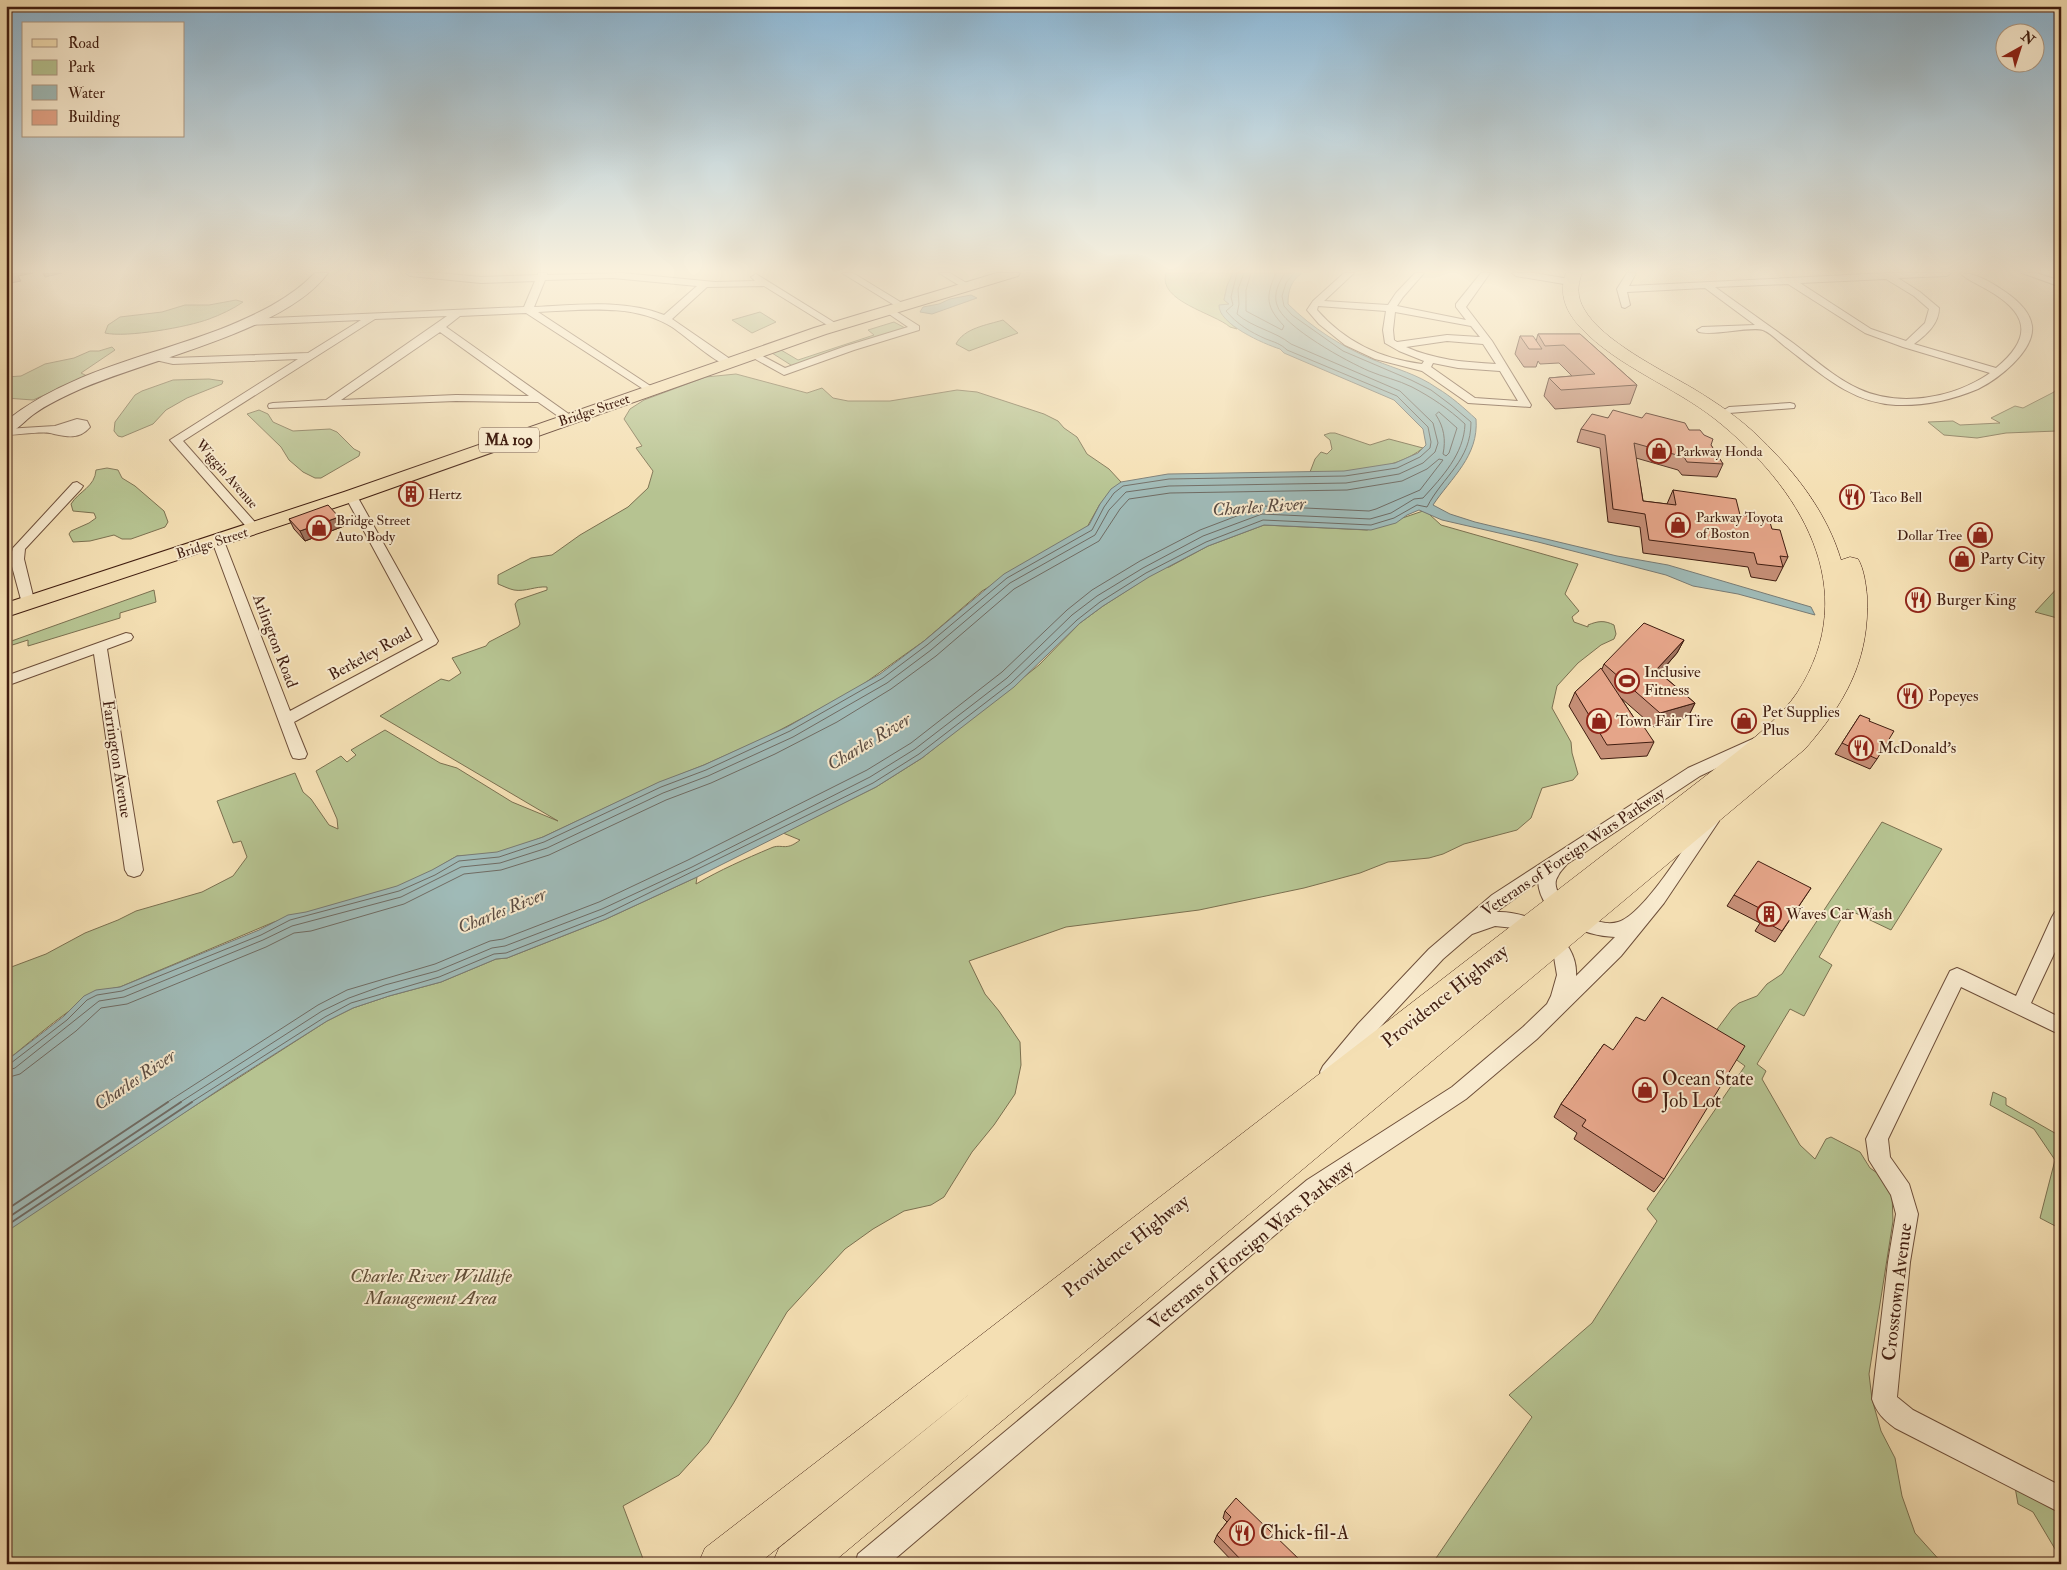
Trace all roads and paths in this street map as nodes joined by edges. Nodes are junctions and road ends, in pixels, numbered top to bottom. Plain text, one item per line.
1 (186, 346) edge
2 (326, 346) edge
3 (412, 346) edge
4 (467, 346) edge
5 (584, 346) edge
6 (704, 346) edge
7 (776, 346) edge
8 (861, 346) edge
9 (1357, 346) edge
10 (1398, 346) edge
11 (1490, 346) edge
12 (1616, 346) edge
13 (1628, 346) edge
14 (1791, 346) edge
15 (1911, 346) edge
16 (2021, 346) edge
17 (753, 354) junction
18 (310, 356) junction
19 (155, 358) junction
20 (729, 363) junction
21 (1427, 364) junction
22 (1504, 368) junction
23 (1998, 372) junction
24 (651, 390) junction
25 (541, 399) junction
26 (329, 403) junction
27 (273, 406) dead end
28 (1790, 406) dead end
29 (1728, 410) junction
30 (569, 419) junction
31 (57, 429) dead end
32 (6, 431) edge
33 (77, 486) dead end
34 (351, 496) junction
35 (255, 528) junction
36 (218, 541) junction
37 (28, 604) junction
38 (6, 610) edge
39 (126, 637) dead end
40 (100, 647) junction
41 (6, 681) edge
42 (286, 720) junction
43 (1773, 735) junction
44 (299, 754) dead end
45 (1720, 806) junction
46 (1562, 858) junction
47 (134, 870) dead end
48 (1644, 915) junction
49 (2061, 917) edge
50 (1556, 925) junction
51 (1461, 931) junction
52 (1957, 976) joint
53 (2020, 1006) junction
54 (1552, 1011) junction
55 (2061, 1027) edge
56 (1296, 1112) junction
57 (2061, 1500) edge
58 (721, 1564) edge
59 (795, 1564) edge
60 (868, 1564) edge

1 - 19 street
2 - 18 street
3 - 26 street
4 - 25 street
5 - 24 street
6 - 20 street
7 - 17 main road, Bridge Street / MA 109
8 - 17 street
9 - 21 street
10 - 21 street
11 - 22 street
12 - 43 highway, Veterans of Foreign Wars Parkway
13 - 29 highway, Veterans of Foreign Wars Parkway
14 - 23 street
15 - 23 street
16 - 23 street
17 - 20 main road, Bridge Street / MA 109
18 - 19 street
18 - 35 street, Wiggin Avenue
19 - 32 street
20 - 24 main road, Bridge Street / MA 109
21 - 22 street
21 - 22 street
24 - 30 main road, Bridge Street / MA 109
25 - 26 street
25 - 30 street
26 - 27 street
28 - 29 street
29 - 45 highway, Veterans of Foreign Wars Parkway
30 - 34 main road, Bridge Street / MA 109
31 - 32 street
33 - 37 street
34 - 35 main road, Bridge Street / MA 109
34 - 42 street, Berkeley Road
35 - 36 main road, Bridge Street / MA 109
36 - 37 main road, Bridge Street / MA 109
36 - 42 street, Arlington Road
37 - 38 main road, Bridge Street / MA 109
39 - 40 street
40 - 41 street
40 - 47 street, Farrington Avenue
42 - 44 street, Arlington Road
43 - 46 street, Veterans of Foreign Wars Parkway
43 - 50 highway, Veterans of Foreign Wars Parkway
45 - 48 street, Veterans of Foreign Wars Parkway
45 - 50 highway, Veterans of Foreign Wars Parkway
46 - 50 street
46 - 51 street, Veterans of Foreign Wars Parkway
48 - 50 street
48 - 54 street, Veterans of Foreign Wars Parkway
49 - 53 street
50 - 51 street
50 - 54 street
50 - 56 highway, Providence Highway
50 - 59 highway, Providence Highway
51 - 56 street, Veterans of Foreign Wars Parkway
52 - 53 street
52 - 57 street, Crosstown Avenue
53 - 55 street
54 - 60 street, Veterans of Foreign Wars Parkway
56 - 58 highway, Providence Highway

